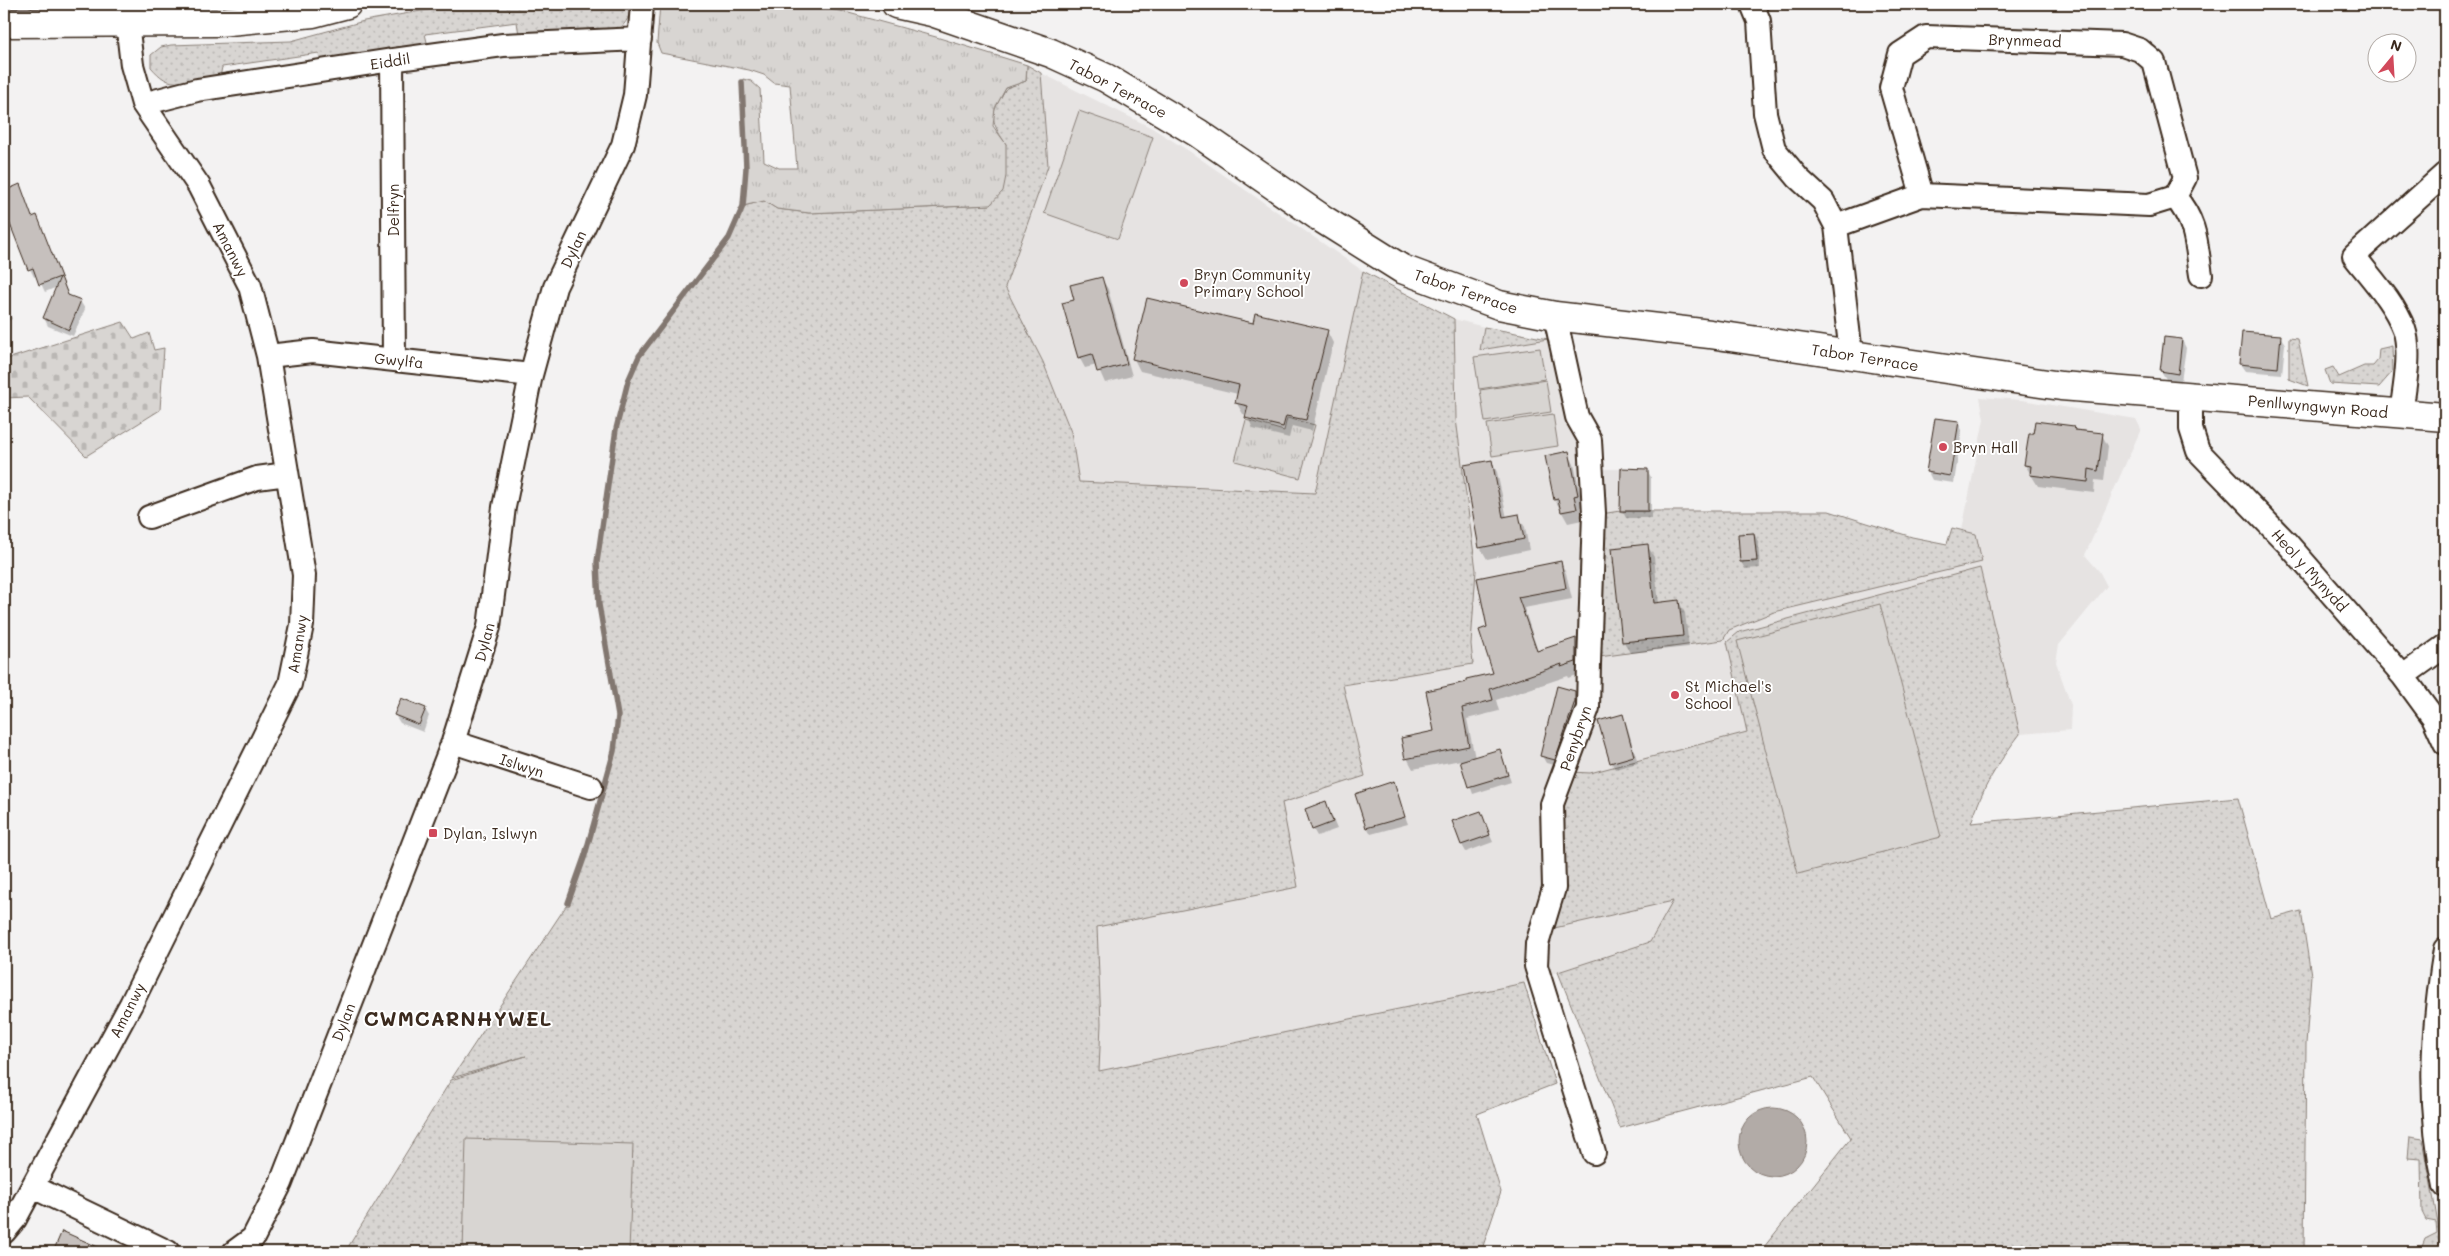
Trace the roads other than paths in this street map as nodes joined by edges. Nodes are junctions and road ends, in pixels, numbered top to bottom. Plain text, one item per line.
1 (347, 4) edge
2 (642, 4) edge
3 (896, 4) edge
4 (1752, 4) edge
5 (127, 22) junction
6 (4, 23) edge
7 (640, 39) junction
8 (392, 60) junction
9 (143, 104) junction
10 (2445, 174) edge
11 (1922, 195) junction
12 (2175, 197) junction
13 (1836, 226) junction
14 (2201, 275) dead end
15 (1555, 316) junction
16 (1851, 354) junction
17 (268, 356) junction
18 (394, 360) junction
19 (531, 375) junction
20 (2191, 395) junction
21 (2401, 414) junction
22 (2445, 416) edge
23 (287, 474) junction
24 (149, 517) dead end
25 (2445, 646) edge
26 (2403, 676) junction
27 (453, 742) junction
28 (2445, 743) edge
29 (591, 787) dead end
30 (2445, 949) edge
31 (2440, 1032) edge
32 (1594, 1153) dead end
33 (2445, 1186) edge
34 (32, 1187) junction
35 (4, 1232) edge
36 (168, 1252) edge
37 (234, 1252) edge

1 - 5 main road
2 - 7 street, Dylan
3 - 15 main road, Tabor Terrace
4 - 13 street
5 - 6 main road
5 - 9 street, Amanwy
7 - 8 street, Eiddil
7 - 19 street, Dylan
8 - 9 street, Eiddil
8 - 18 street, Delfryn
9 - 17 street, Amanwy
10 - 21 street
11 - 12 street
11 - 12 street, Brynmead
11 - 13 street
12 - 14 street
13 - 16 street
15 - 16 main road, Tabor Terrace
15 - 32 street, Penybryn
16 - 20 main road, Tabor Terrace
17 - 18 street, Gwylfa
17 - 23 street, Amanwy
18 - 19 street, Gwylfa
19 - 27 street, Dylan
20 - 21 main road, Penllwyngwyn Road
20 - 26 street, Heol y Mynydd
21 - 22 main road, Penllwyngwyn Road
23 - 24 street
23 - 34 street, Amanwy
25 - 26 street
26 - 28 street, Heol y Mynydd
27 - 29 street, Islwyn
27 - 37 street, Dylan
30 - 31 street
31 - 33 street
34 - 35 street, Amanwy
34 - 36 street

